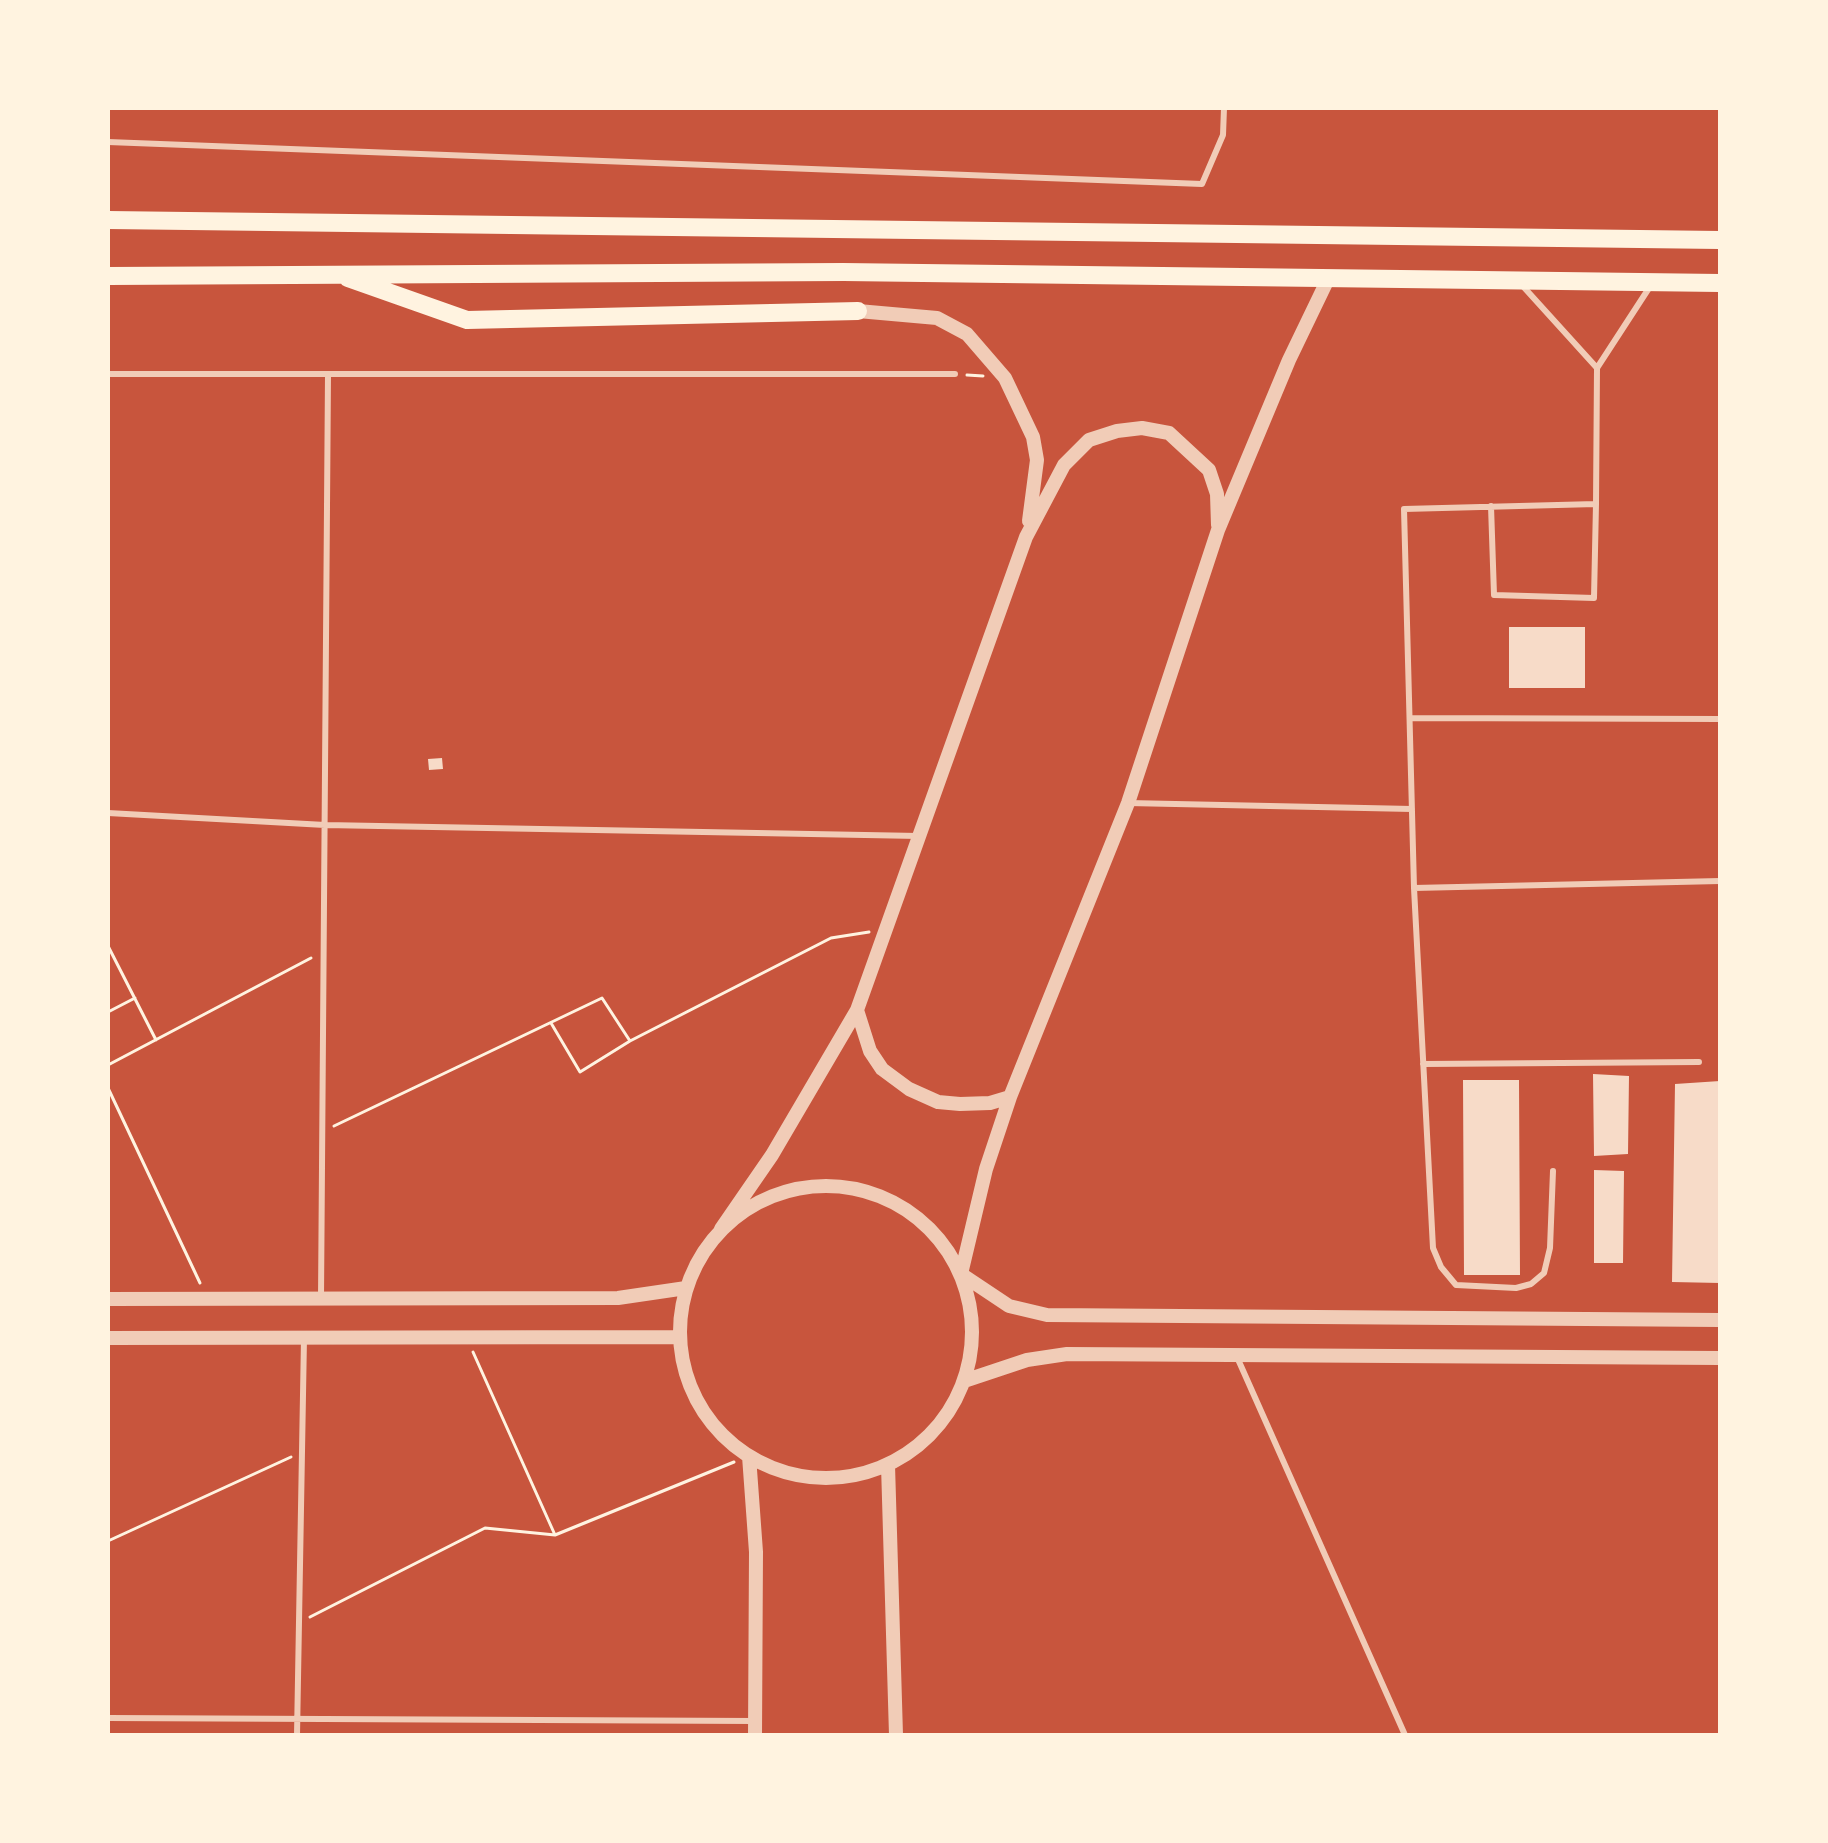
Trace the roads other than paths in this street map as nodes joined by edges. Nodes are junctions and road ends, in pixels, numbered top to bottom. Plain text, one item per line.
1 (1224, 108) edge
2 (108, 142) edge
3 (111, 222) edge
4 (1720, 240) edge
5 (334, 273) junction
6 (108, 276) edge
7 (1328, 279) junction
8 (1518, 281) junction
9 (1653, 282) junction
10 (1720, 283) edge
11 (858, 311) joint
12 (1597, 368) junction
13 (108, 374) edge
14 (955, 374) dead end
15 (328, 375) junction
16 (1596, 504) junction
17 (1491, 506) junction
18 (1218, 530) junction
19 (1026, 537) junction
20 (1410, 718) junction
21 (1720, 719) edge
22 (1128, 803) junction
23 (1412, 809) junction
24 (108, 813) edge
25 (325, 825) junction
26 (919, 836) junction
27 (1720, 881) edge
28 (1414, 888) junction
29 (857, 1010) junction
30 (1699, 1062) dead end
31 (1423, 1064) junction
32 (1010, 1097) junction
33 (1553, 1171) dead end
34 (721, 1229) junction
35 (961, 1274) junction
36 (686, 1288) junction
37 (321, 1298) junction
38 (108, 1299) edge
39 (1720, 1320) edge
40 (680, 1337) junction
41 (108, 1338) edge
42 (304, 1338) junction
43 (1237, 1357) junction
44 (1720, 1358) edge
45 (964, 1381) junction
46 (749, 1456) junction
47 (888, 1465) junction
48 (108, 1718) edge
49 (298, 1719) junction
50 (755, 1728) edge
51 (297, 1735) edge
52 (896, 1735) edge
53 (1405, 1735) edge

1 - 2 lane
3 - 4 highway
5 - 6 highway
5 - 7 highway
5 - 11 highway
7 - 8 highway
7 - 18 street
8 - 9 highway
8 - 12 lane
9 - 10 highway
9 - 12 lane
11 - 19 street
12 - 16 lane
13 - 15 lane
14 - 15 lane
15 - 25 lane
16 - 17 lane
16 - 17 lane
17 - 20 lane
18 - 19 street
18 - 22 street
19 - 26 street
20 - 21 lane
20 - 23 lane
22 - 23 lane
22 - 32 street
23 - 28 lane
24 - 25 lane
25 - 26 lane
25 - 37 lane
26 - 29 street
27 - 28 lane
28 - 31 lane
29 - 32 street
29 - 34 street
30 - 31 lane
31 - 33 lane
32 - 35 street
34 - 35 street
34 - 36 street
35 - 39 street
35 - 45 street
36 - 37 street
36 - 40 street
37 - 38 street
40 - 42 street
40 - 46 street
41 - 42 street
42 - 49 lane
43 - 44 street
43 - 45 street
43 - 53 lane
45 - 47 street
46 - 47 street
46 - 50 street
47 - 52 street
48 - 49 lane
49 - 50 lane
49 - 51 lane

